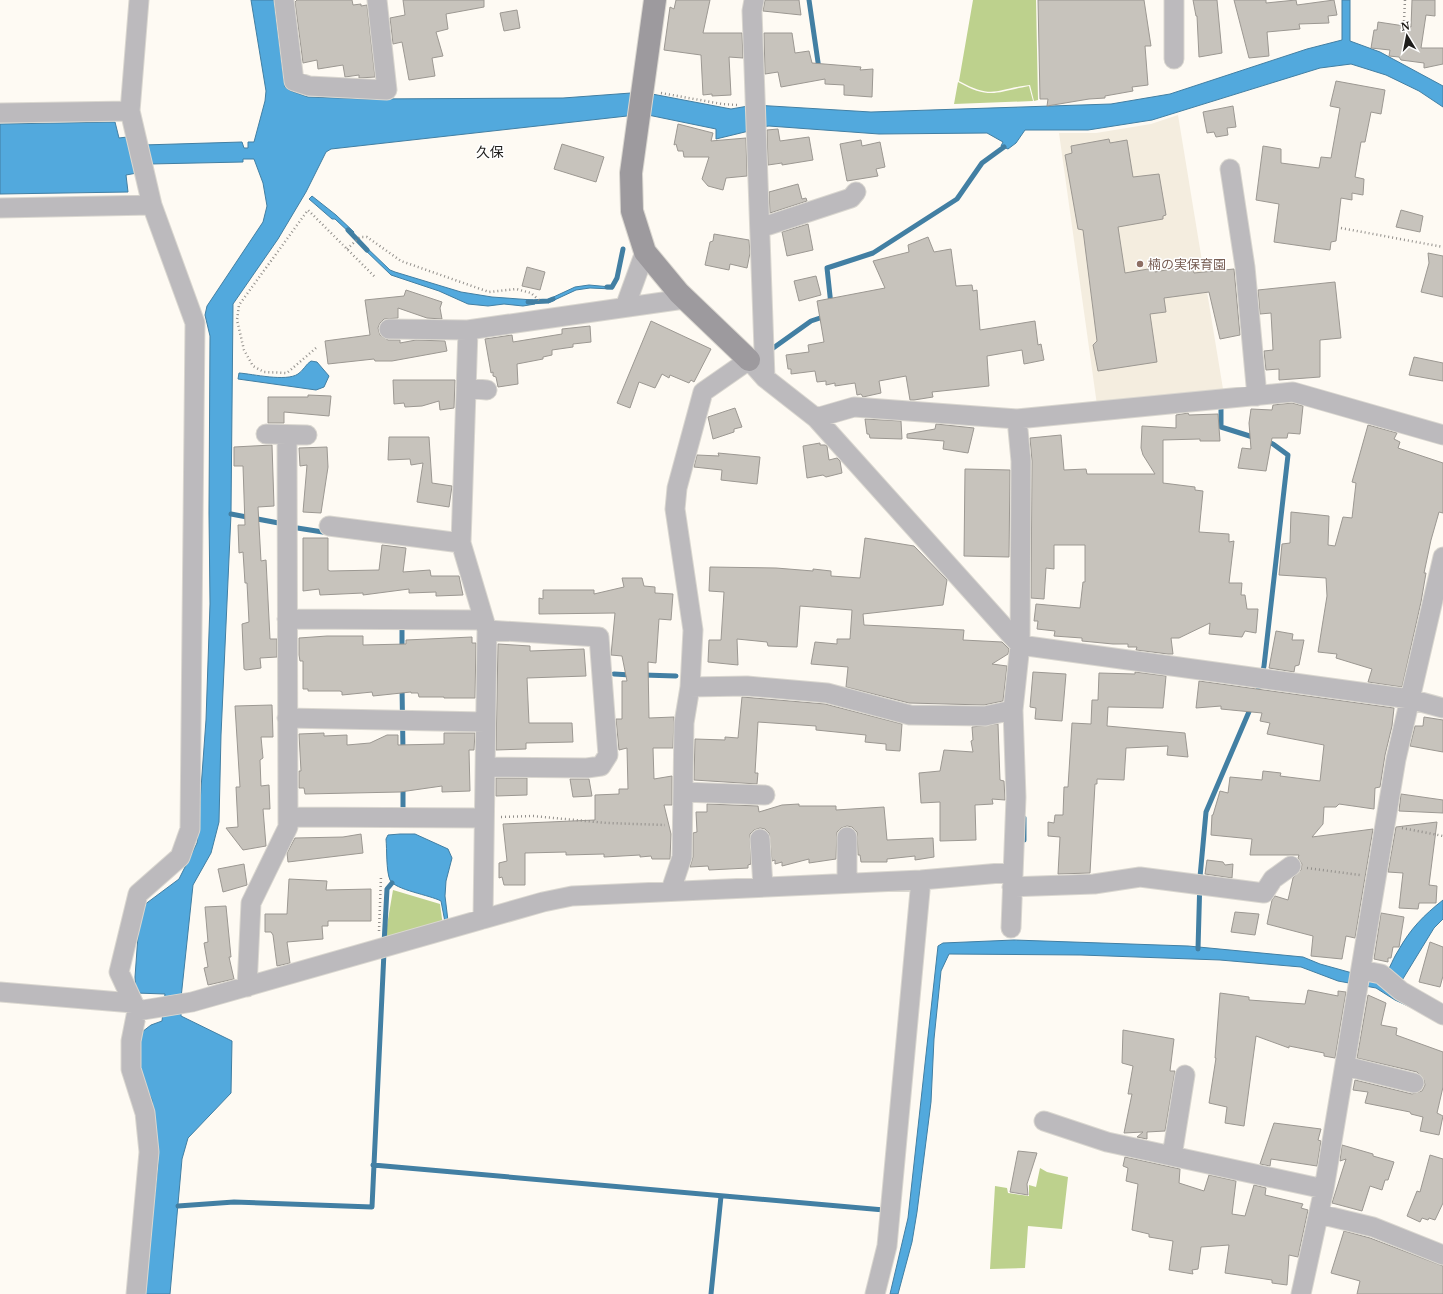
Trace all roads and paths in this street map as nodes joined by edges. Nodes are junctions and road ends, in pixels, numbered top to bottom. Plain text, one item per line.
1 (139, 0) edge
2 (284, 0) edge
3 (377, 0) edge
4 (656, 0) edge
5 (754, 0) edge
6 (1174, 0) edge
7 (1405, 0) edge
8 (1404, 21) dead end
9 (1174, 59) dead end
10 (643, 88) junction
11 (755, 102) junction
12 (130, 111) junction
13 (0, 114) edge
14 (1230, 169) dead end
15 (856, 192) dead end
16 (152, 205) junction
17 (0, 208) edge
18 (760, 228) junction
19 (1341, 228) dead end
20 (1443, 247) edge
21 (347, 249) junction
22 (645, 252) junction
23 (376, 278) dead end
24 (684, 299) junction
25 (625, 307) junction
26 (545, 318) junction
27 (389, 330) dead end
28 (468, 330) junction
29 (316, 348) dead end
30 (749, 360) junction
31 (764, 378) junction
32 (466, 388) junction
33 (487, 390) dead end
34 (1257, 396) junction
35 (816, 418) junction
36 (1017, 419) junction
37 (266, 434) dead end
38 (287, 435) junction
39 (307, 435) dead end
40 (1443, 435) edge
41 (329, 526) dead end
42 (461, 544) junction
43 (1443, 557) edge
44 (287, 619) junction
45 (485, 625) junction
46 (1020, 644) junction
47 (690, 687) junction
48 (1410, 699) junction
49 (1443, 708) edge
50 (1013, 710) junction
51 (287, 718) junction
52 (485, 722) junction
53 (485, 767) junction
54 (683, 792) junction
55 (765, 795) dead end
56 (288, 817) junction
57 (484, 818) junction
58 (682, 825) junction
59 (1385, 825) junction
60 (1443, 836) edge
61 (847, 837) dead end
62 (760, 839) dead end
63 (1291, 866) joint
64 (381, 877) dead end
65 (1377, 877) junction
66 (921, 880) junction
67 (1012, 880) junction
68 (847, 882) junction
69 (763, 886) junction
70 (671, 890) junction
71 (483, 920) junction
72 (1011, 928) dead end
73 (379, 949) junction
74 (1361, 970) junction
75 (247, 987) junction
76 (0, 992) edge
77 (135, 1007) junction
78 (1443, 1015) edge
79 (1344, 1066) junction
80 (1185, 1075) dead end
81 (1414, 1083) dead end
82 (1044, 1121) dead end
83 (1172, 1156) junction
84 (1324, 1189) junction
85 (1319, 1214) junction
86 (1443, 1255) edge
87 (136, 1294) edge
88 (875, 1294) edge
89 (1301, 1294) edge

1 - 12 street
2 - 3 street
4 - 10 street
5 - 11 street
6 - 9 street
7 - 8 path
10 - 11 path
10 - 22 street
11 - 18 street
12 - 13 street
12 - 16 street
14 - 34 street
15 - 18 street
16 - 17 street
16 - 77 street
18 - 31 street
19 - 20 path
21 - 23 path
21 - 26 path
21 - 29 path
22 - 24 street
22 - 25 street
24 - 25 street
24 - 30 street
25 - 26 street
26 - 28 street
27 - 28 street
28 - 32 street
30 - 31 street
30 - 47 street
31 - 35 street
32 - 33 street
32 - 42 street
34 - 36 street
34 - 40 street
35 - 36 street
35 - 46 street
36 - 46 street
37 - 38 street
38 - 39 street
38 - 44 street
41 - 42 street
42 - 45 street
43 - 48 street
44 - 45 street
44 - 51 street
45 - 52 street
45 - 53 street
46 - 48 street
46 - 50 street
47 - 50 street
47 - 54 street
48 - 49 street
48 - 59 street
50 - 67 street
51 - 52 street
51 - 56 street
52 - 53 street
53 - 57 street
54 - 55 street
54 - 58 street
56 - 57 street
56 - 75 street
57 - 58 path
57 - 71 street
58 - 70 street
59 - 60 path
59 - 65 street
61 - 68 street
62 - 69 street
63 - 65 path
63 - 67 street
64 - 73 path
65 - 74 street
66 - 67 street
66 - 68 street
66 - 88 street
67 - 72 street
68 - 69 street
69 - 70 street
70 - 71 street
71 - 73 street
73 - 75 street
74 - 78 street
74 - 79 street
75 - 77 street
76 - 77 street
77 - 87 street
79 - 81 street
79 - 84 street
80 - 83 street
82 - 83 street
83 - 84 street
84 - 85 street
85 - 86 street
85 - 89 street

